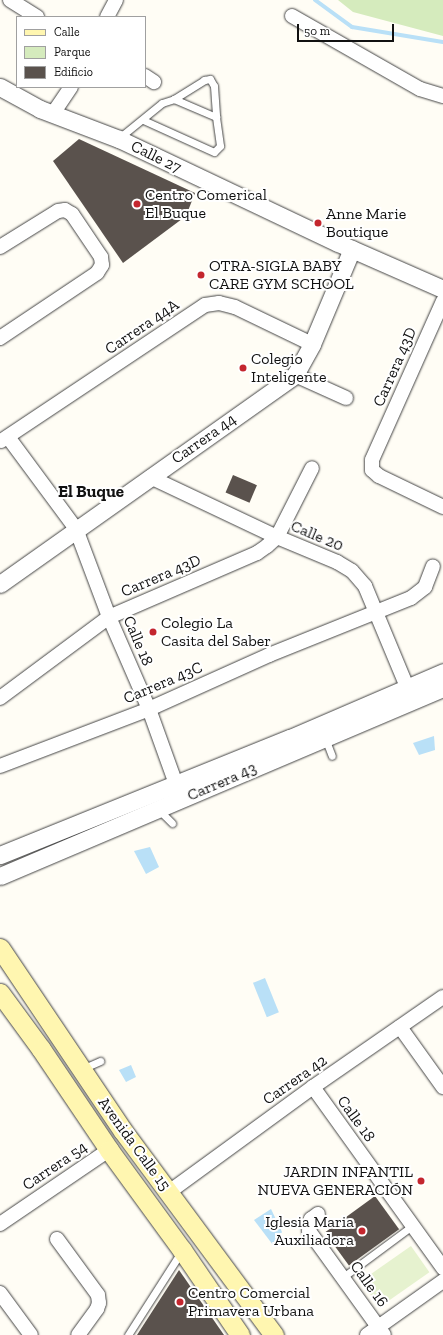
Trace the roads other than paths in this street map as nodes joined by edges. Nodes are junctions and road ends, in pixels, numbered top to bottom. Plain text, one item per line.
1 (10, 0) edge
2 (116, 0) edge
3 (35, 16) edge
4 (108, 16) edge
5 (292, 16) dead end
6 (0, 87) edge
7 (70, 88) edge
8 (443, 96) edge
9 (174, 99) junction
10 (52, 115) junction
11 (216, 118) junction
12 (143, 120) junction
13 (118, 138) junction
14 (0, 247) edge
15 (352, 249) junction
16 (443, 289) edge
17 (443, 301) edge
18 (0, 338) edge
19 (312, 344) junction
20 (295, 375) junction
21 (346, 398) dead end
22 (4, 439) edge
23 (312, 468) dead end
24 (150, 477) junction
25 (443, 507) edge
26 (76, 529) junction
27 (277, 537) junction
28 (433, 566) dead end
29 (0, 584) edge
30 (375, 613) junction
31 (109, 617) junction
32 (443, 672) edge
33 (407, 688) junction
34 (443, 688) edge
35 (0, 698) edge
36 (149, 708) junction
37 (323, 732) junction
38 (332, 756) dead end
39 (0, 766) edge
40 (176, 784) junction
41 (158, 809) junction
42 (172, 823) dead end
43 (0, 855) edge
44 (0, 876) edge
45 (0, 948) edge
46 (0, 993) edge
47 (443, 997) edge
48 (400, 1027) junction
49 (100, 1061) dead end
50 (82, 1069) junction
51 (443, 1087) edge
52 (313, 1088) junction
53 (109, 1150) junction
54 (169, 1192) junction
55 (318, 1214) dead end
56 (0, 1224) edge
57 (412, 1226) junction
58 (57, 1239) dead end
59 (182, 1250) junction
60 (443, 1268) edge
61 (342, 1277) junction
62 (443, 1281) edge
63 (0, 1293) edge
64 (376, 1332) edge
65 (31, 1335) edge
66 (78, 1335) edge
67 (128, 1335) edge
68 (240, 1335) edge
69 (274, 1335) edge

1 - 3 street
2 - 4 street
5 - 8 street
6 - 10 street, Calle 27
7 - 10 street
9 - 11 lane
9 - 11 lane
9 - 12 lane
10 - 13 street, Calle 27
11 - 12 lane
12 - 13 lane
13 - 15 street, Calle 27
14 - 18 street
15 - 16 street, Calle 27
15 - 19 street, Carrera 44
17 - 25 street, Carrera 43D
19 - 20 street, Carrera 44
19 - 22 street, Carrera 44A
20 - 21 street
20 - 24 street, Carrera 44
22 - 26 street, Calle 18
23 - 27 street, Carrera 43D
24 - 26 street, Carrera 44
24 - 27 street, Calle 20
26 - 29 street, Carrera 44
26 - 31 street, Calle 18
27 - 30 street, Calle 20
27 - 31 street, Carrera 43D
28 - 30 street, Carrera 43C
30 - 33 street, Calle 20
30 - 36 street, Carrera 43C
31 - 35 street, Carrera 43D
31 - 36 street, Calle 18
32 - 33 street, Carrera 43
33 - 37 street, Carrera 43
34 - 37 street, Carrera 43
36 - 39 street, Carrera 43C
36 - 40 street, Calle 18
37 - 38 lane
37 - 40 street, Carrera 43
37 - 41 street, Carrera 43
40 - 43 street, Carrera 43
41 - 42 lane
41 - 44 street, Carrera 43
45 - 50 main road, Avenida Calle 15
46 - 53 main road, Avenida Calle 15
47 - 48 street, Carrera 42
48 - 51 street
48 - 52 street, Carrera 42
49 - 50 lane
50 - 54 main road, Avenida Calle 15
52 - 54 street, Carrera 42
52 - 57 street, Calle 18
53 - 56 street, Carrera 54
53 - 59 main road, Avenida Calle 15
54 - 69 main road, Avenida Calle 15
55 - 61 street, Calle 16
57 - 60 street, Calle 18
57 - 61 lane
58 - 66 street
59 - 67 lane
59 - 68 main road, Avenida Calle 15
61 - 64 street, Calle 16
62 - 64 street
63 - 65 street

